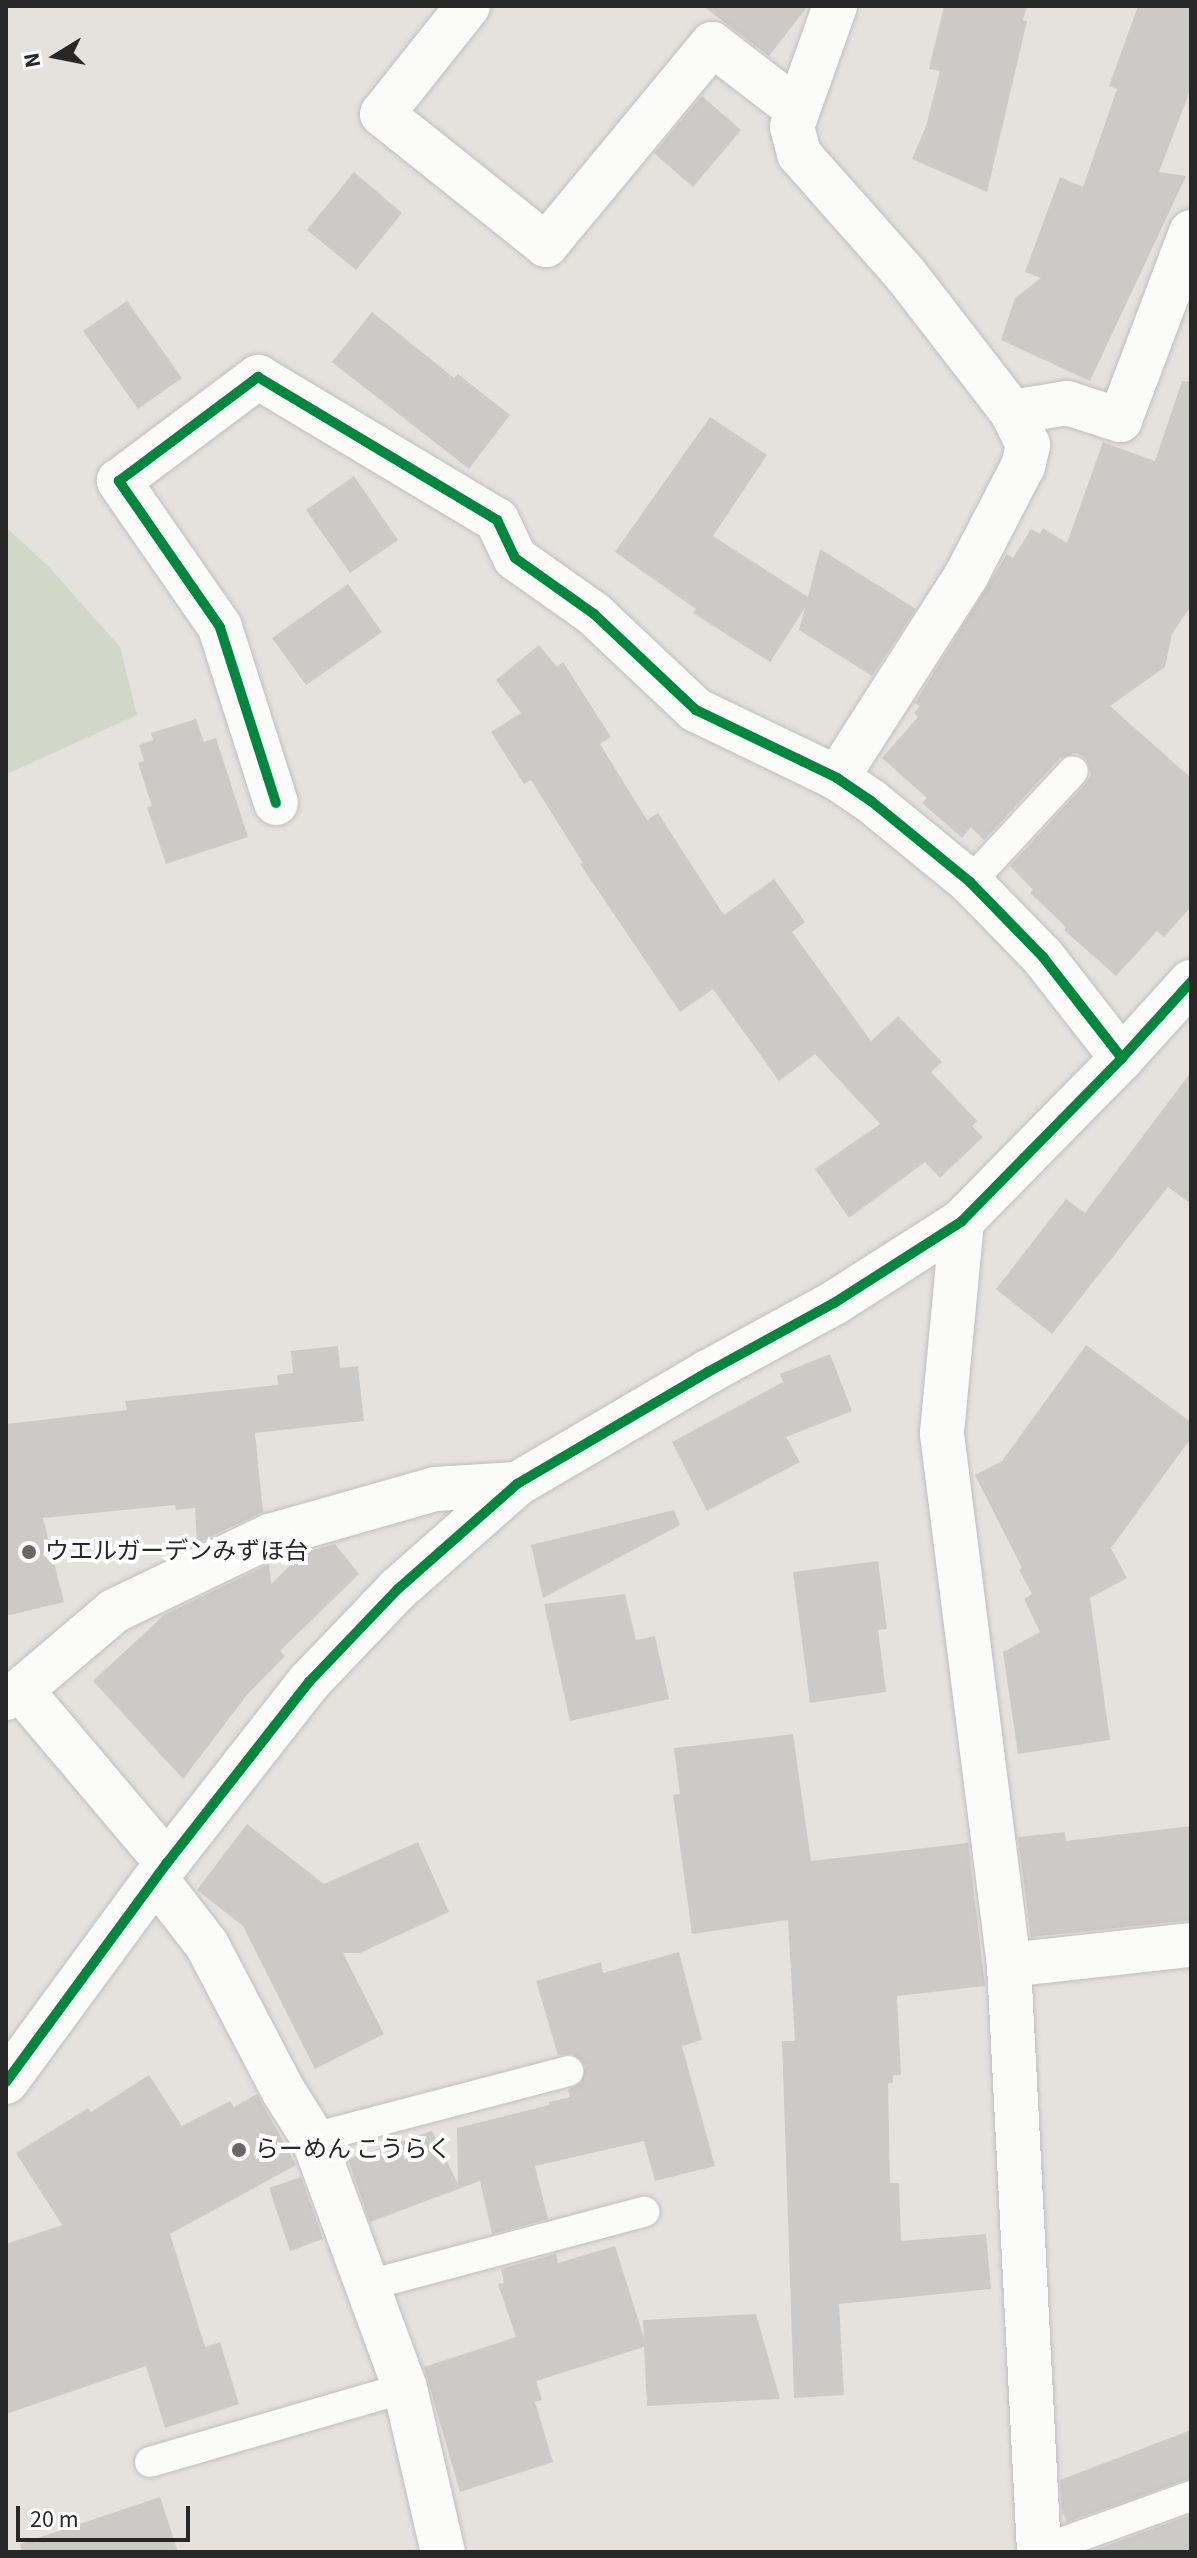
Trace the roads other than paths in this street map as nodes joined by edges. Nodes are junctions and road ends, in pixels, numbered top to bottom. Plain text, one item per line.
1 (468, 6) edge
2 (835, 6) edge
3 (798, 110) junction
4 (1191, 232) edge
5 (1012, 412) junction
6 (1073, 771) dead end
7 (837, 778) junction
8 (276, 803) dead end
9 (970, 882) junction
10 (1191, 982) edge
11 (1122, 1058) junction
12 (962, 1221) junction
13 (517, 1484) junction
14 (14, 1694) edge
15 (162, 1871) junction
16 (1191, 1945) edge
17 (1009, 1965) junction
18 (568, 2071) dead end
19 (6, 2082) edge
20 (313, 2138) junction
21 (644, 2212) dead end
22 (369, 2285) junction
23 (405, 2388) junction
24 (150, 2462) dead end
25 (1191, 2496) edge
26 (1039, 2551) edge
27 (443, 2552) edge

1 - 3 street
2 - 3 street
3 - 5 street
4 - 5 street
5 - 7 street
6 - 9 lane
7 - 8 street
7 - 9 street
9 - 11 street
10 - 11 street
11 - 12 street
12 - 13 street
12 - 17 street
13 - 14 street
13 - 15 street
14 - 15 street
15 - 19 street
15 - 20 street
16 - 17 street
17 - 26 street
18 - 20 lane
20 - 22 street
21 - 22 lane
22 - 23 street
23 - 24 lane
23 - 27 street
25 - 26 lane

